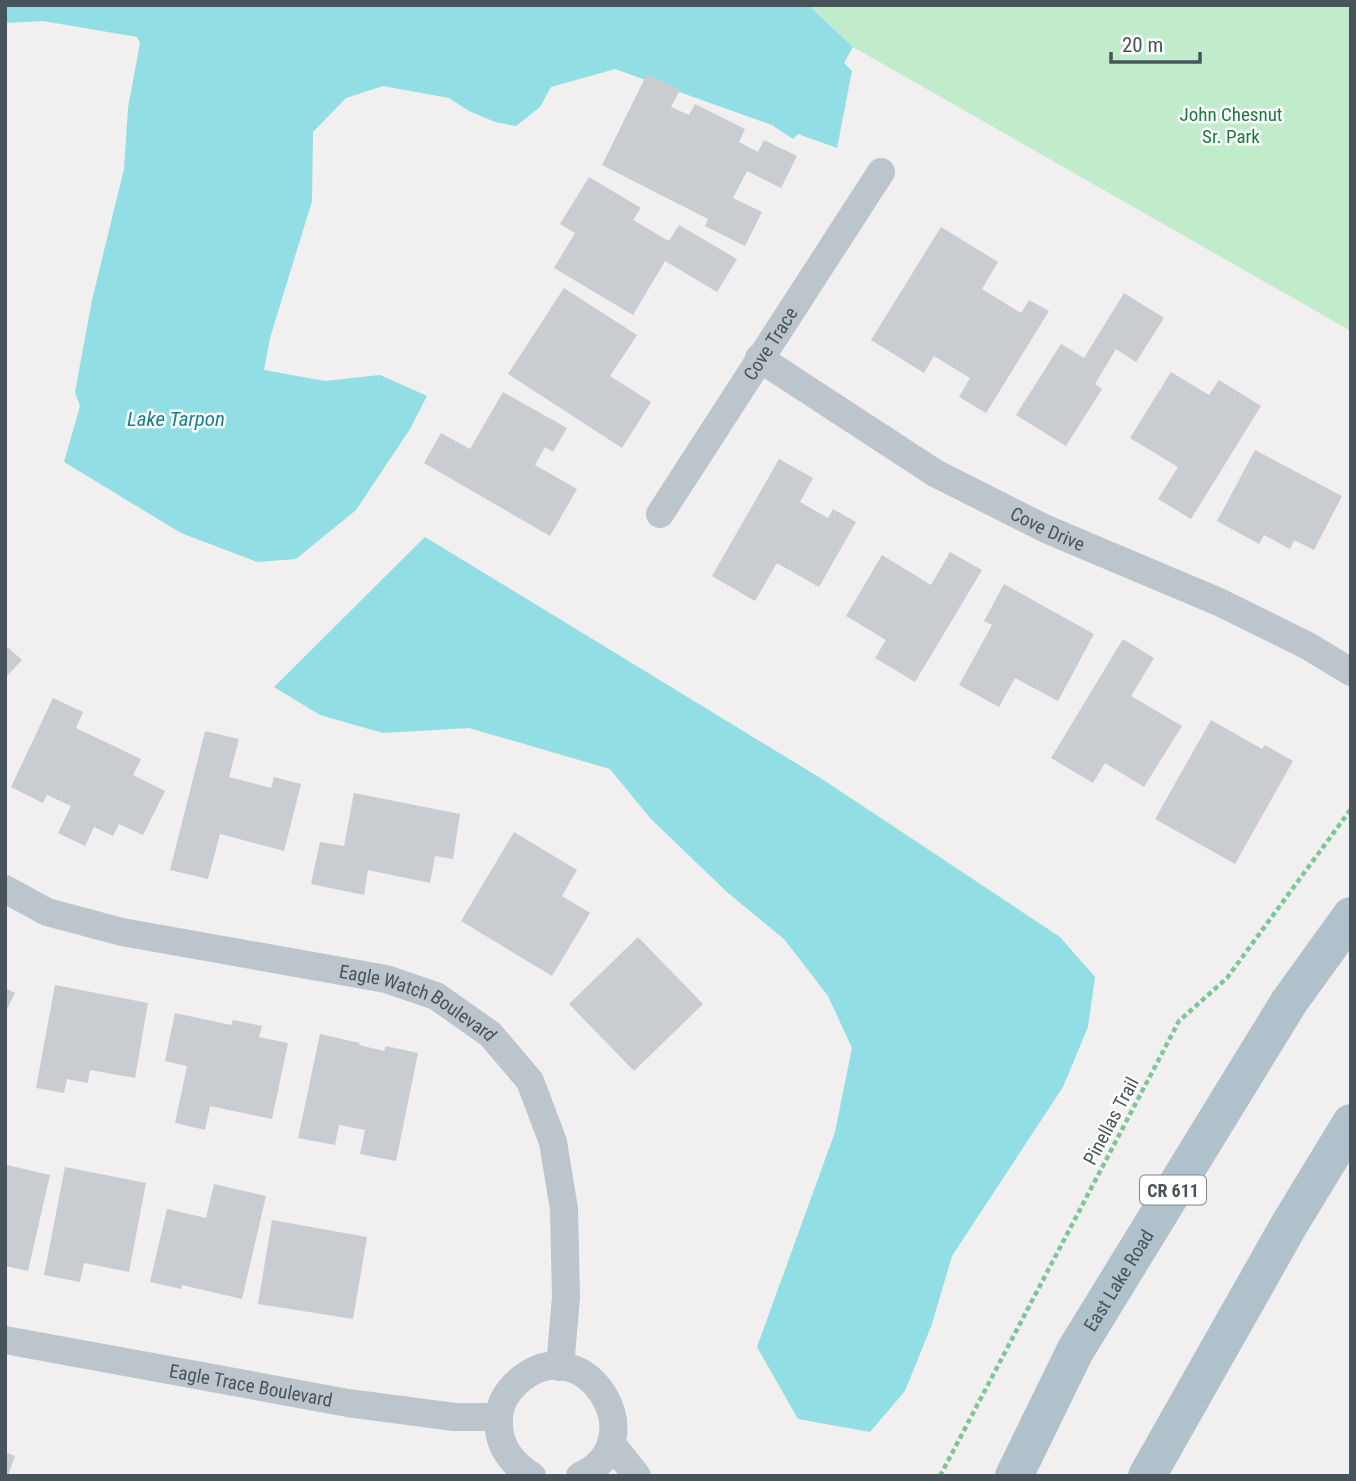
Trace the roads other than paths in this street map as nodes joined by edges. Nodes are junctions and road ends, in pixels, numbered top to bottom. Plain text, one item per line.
1 (881, 172) dead end
2 (759, 358) junction
3 (660, 514) dead end
4 (1351, 671) edge
5 (5, 889) edge
6 (1351, 916) edge
7 (1351, 1123) edge
8 (5, 1340) edge
9 (560, 1367) junction
10 (499, 1417) junction
11 (611, 1443) junction
12 (532, 1476) edge
13 (580, 1476) edge
14 (636, 1476) edge
15 (1014, 1476) edge
16 (1147, 1476) edge

1 - 2 street, Cove Trace
2 - 3 street, Cove Trace
2 - 4 street, Cove Drive
5 - 9 street, Eagle Watch Boulevard
6 - 15 main road, East Lake Road / CR 611
7 - 16 main road
8 - 10 street, Eagle Trace Boulevard
9 - 10 street
9 - 11 street
10 - 12 street
11 - 13 street
11 - 14 street

